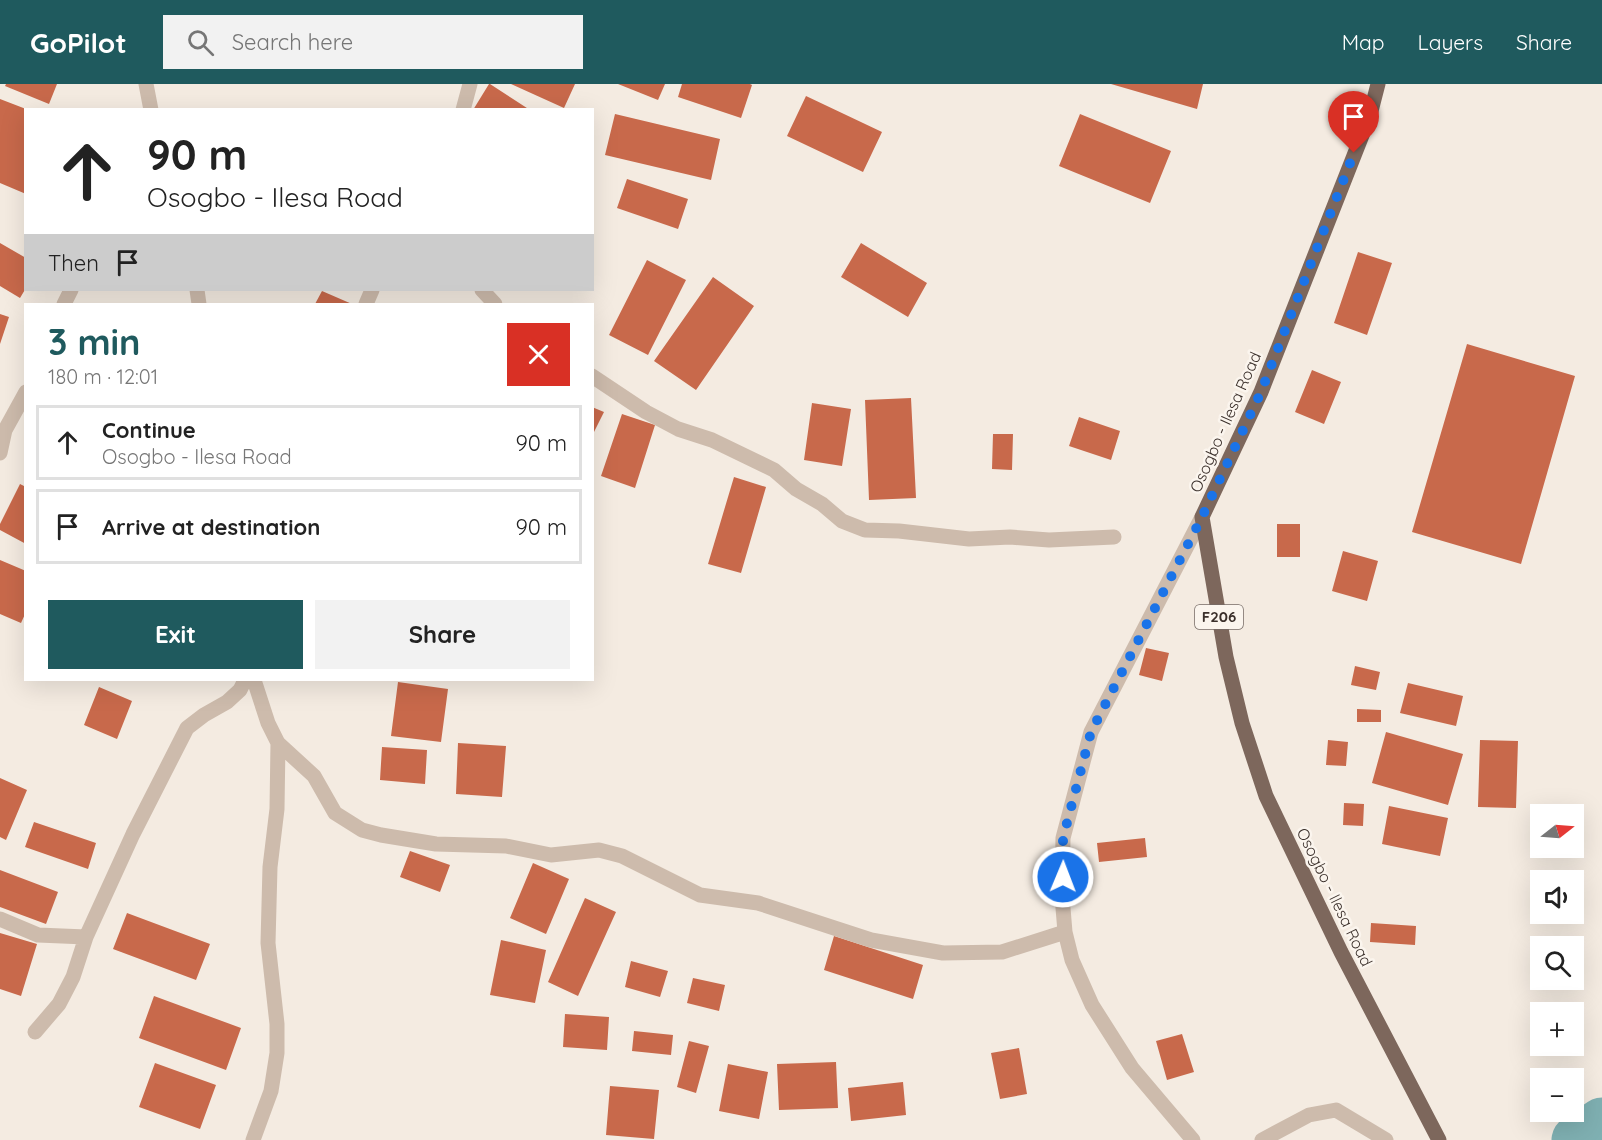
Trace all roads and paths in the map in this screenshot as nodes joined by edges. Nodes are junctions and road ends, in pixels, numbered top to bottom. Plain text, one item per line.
1 (146, 84) edge
2 (470, 84) edge
3 (1378, 84) edge
4 (149, 107) edge
5 (464, 108) edge
6 (483, 291) edge
7 (494, 303) edge
8 (594, 377) edge
9 (24, 396) edge
10 (0, 453) edge
11 (1202, 517) junction
12 (1114, 537) dead end
13 (244, 681) edge
14 (254, 681) edge
15 (278, 743) junction
16 (0, 919) edge
17 (1065, 932) junction
18 (86, 937) junction
19 (34, 1032) dead end
20 (253, 1140) edge
21 (1193, 1140) edge
22 (1262, 1140) edge
23 (1386, 1140) edge
24 (1439, 1140) edge

1 - 4 street
2 - 5 street
3 - 11 main road, Osogbo - Ilesa Road
6 - 7 street
8 - 12 street
9 - 10 street
11 - 17 street
11 - 24 main road, Osogbo - Ilesa Road / F206
13 - 18 street
14 - 15 street
15 - 17 street
15 - 20 street
16 - 18 street
17 - 21 street
18 - 19 street
22 - 23 street

